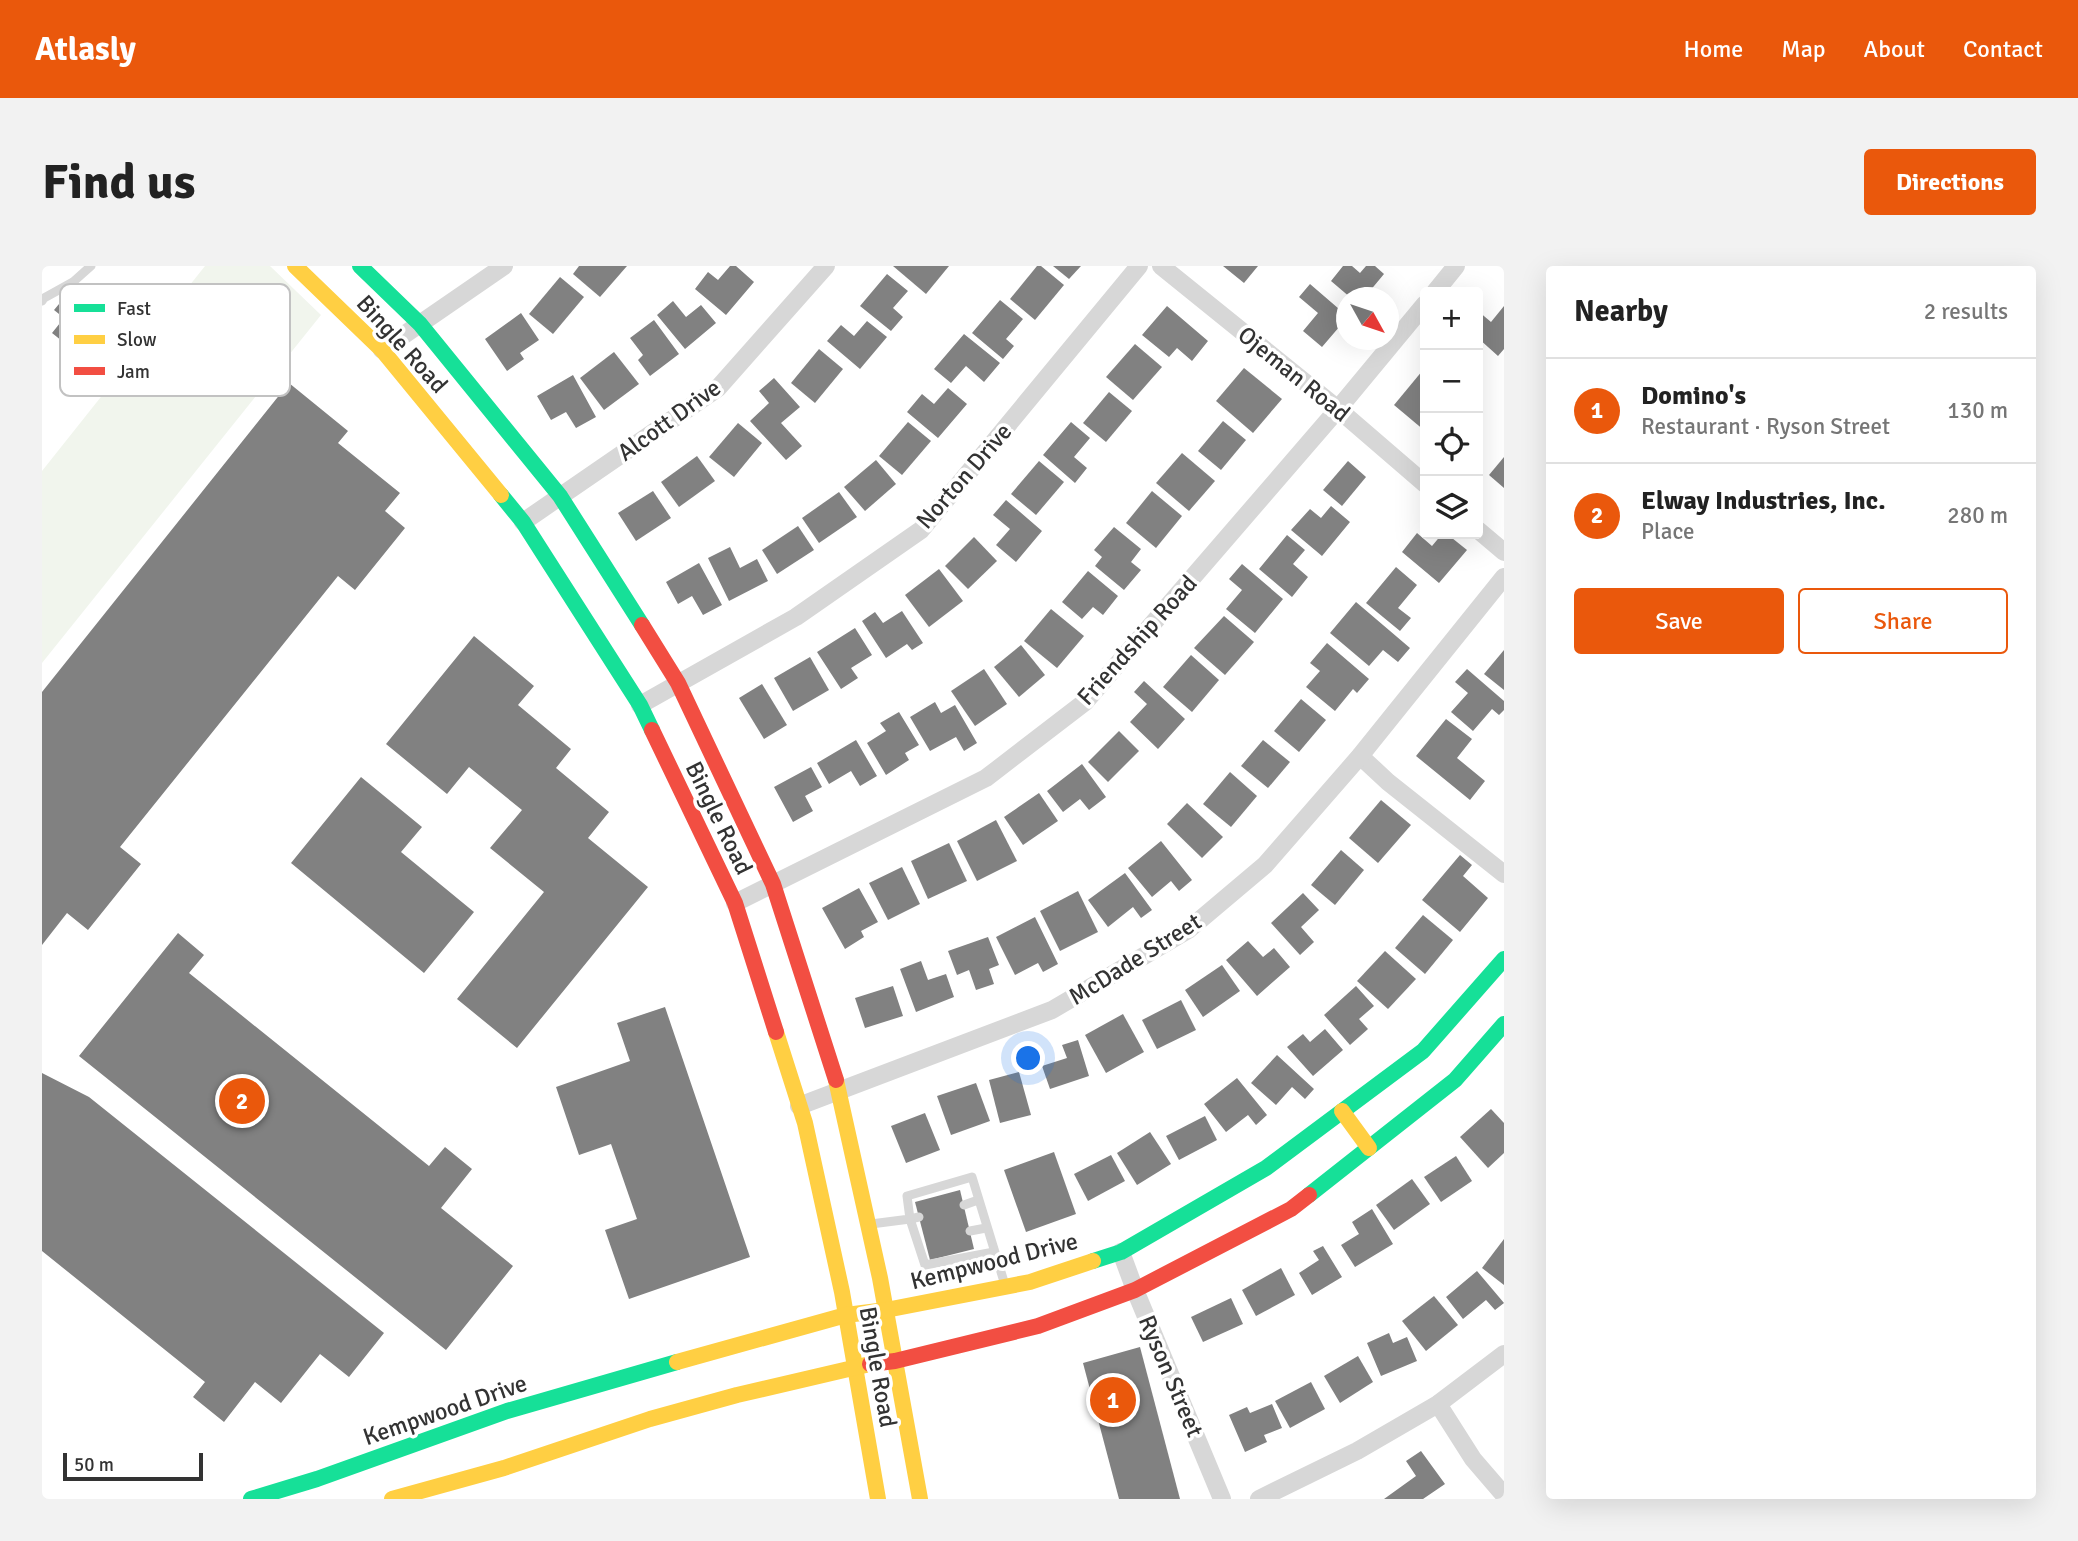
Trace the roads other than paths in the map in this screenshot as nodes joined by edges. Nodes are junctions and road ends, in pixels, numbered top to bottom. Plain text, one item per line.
1 (91, 266) edge
2 (295, 266) edge
3 (360, 266) edge
4 (504, 266) edge
5 (826, 266) edge
6 (1139, 266) edge
7 (1161, 266) edge
8 (1456, 266) edge
9 (70, 284) edge
10 (1439, 287) edge
11 (60, 289) edge
12 (42, 301) edge
13 (1420, 310) edge
14 (420, 324) junction
15 (382, 350) junction
16 (1338, 409) junction
17 (1420, 480) edge
18 (560, 496) junction
19 (523, 522) junction
20 (1483, 534) edge
21 (1504, 552) edge
22 (1504, 578) edge
23 (678, 684) junction
24 (640, 705) junction
25 (1360, 756) junction
26 (1504, 874) edge
27 (773, 884) junction
28 (735, 903) junction
29 (1504, 959) edge
30 (1504, 1024) edge
31 (839, 1090) junction
32 (800, 1106) junction
33 (1342, 1111) junction
34 (1369, 1148) junction
35 (978, 1200) junction
36 (964, 1205) dead end
37 (915, 1218) junction
38 (868, 1224) junction
39 (986, 1228) junction
40 (970, 1231) dead end
41 (994, 1252) junction
42 (1121, 1252) junction
43 (1005, 1286) junction
44 (1135, 1290) junction
45 (886, 1310) junction
46 (846, 1315) junction
47 (1504, 1354) edge
48 (895, 1361) junction
49 (856, 1367) junction
50 (1438, 1404) junction
51 (1504, 1495) edge
52 (251, 1499) edge
53 (392, 1499) edge
54 (878, 1499) edge
55 (920, 1499) edge
56 (1222, 1499) edge
57 (1259, 1499) edge

1 - 9 lane
2 - 15 main road, Bingle Road
3 - 14 main road, Bingle Road
4 - 14 street
5 - 18 street, Alcott Drive
6 - 23 street, Norton Drive
7 - 16 street, Ojeman Road
8 - 10 street
11 - 12 lane
13 - 16 street, Friendship Road
14 - 15 street
14 - 18 main road, Bingle Road
15 - 19 main road, Bingle Road
16 - 17 street, Ojeman Road
16 - 27 street, Friendship Road
18 - 19 street, Alcott Drive
18 - 23 main road, Bingle Road
19 - 24 main road, Bingle Road
20 - 21 street
22 - 25 street, McDade Street
23 - 24 street, Norton Drive
23 - 27 main road, Bingle Road
24 - 28 main road, Bingle Road
25 - 26 street
25 - 31 street, McDade Street
27 - 28 street, Friendship Road
27 - 31 main road, Bingle Road
28 - 32 main road, Bingle Road
29 - 33 main road, Kempwood Drive
30 - 34 main road
31 - 32 street, McDade Street
31 - 38 main road, Bingle Road
32 - 46 main road, Bingle Road
33 - 34 main road
33 - 42 main road, Kempwood Drive
34 - 44 main road
35 - 36 lane
35 - 37 lane
35 - 39 lane
37 - 38 lane
37 - 41 lane
38 - 45 main road, Bingle Road
39 - 40 lane
39 - 41 lane
41 - 43 lane
42 - 43 main road, Kempwood Drive
42 - 44 street, Ryson Street
43 - 45 main road, Kempwood Drive
44 - 48 main road
44 - 56 street, Ryson Street
45 - 46 main road, Kempwood Drive
45 - 48 main road, Bingle Road
46 - 49 main road, Bingle Road
46 - 52 main road, Kempwood Drive
47 - 50 street
48 - 49 main road
48 - 55 main road, Bingle Road
49 - 53 main road
49 - 54 main road, Bingle Road
50 - 51 street
50 - 57 street

